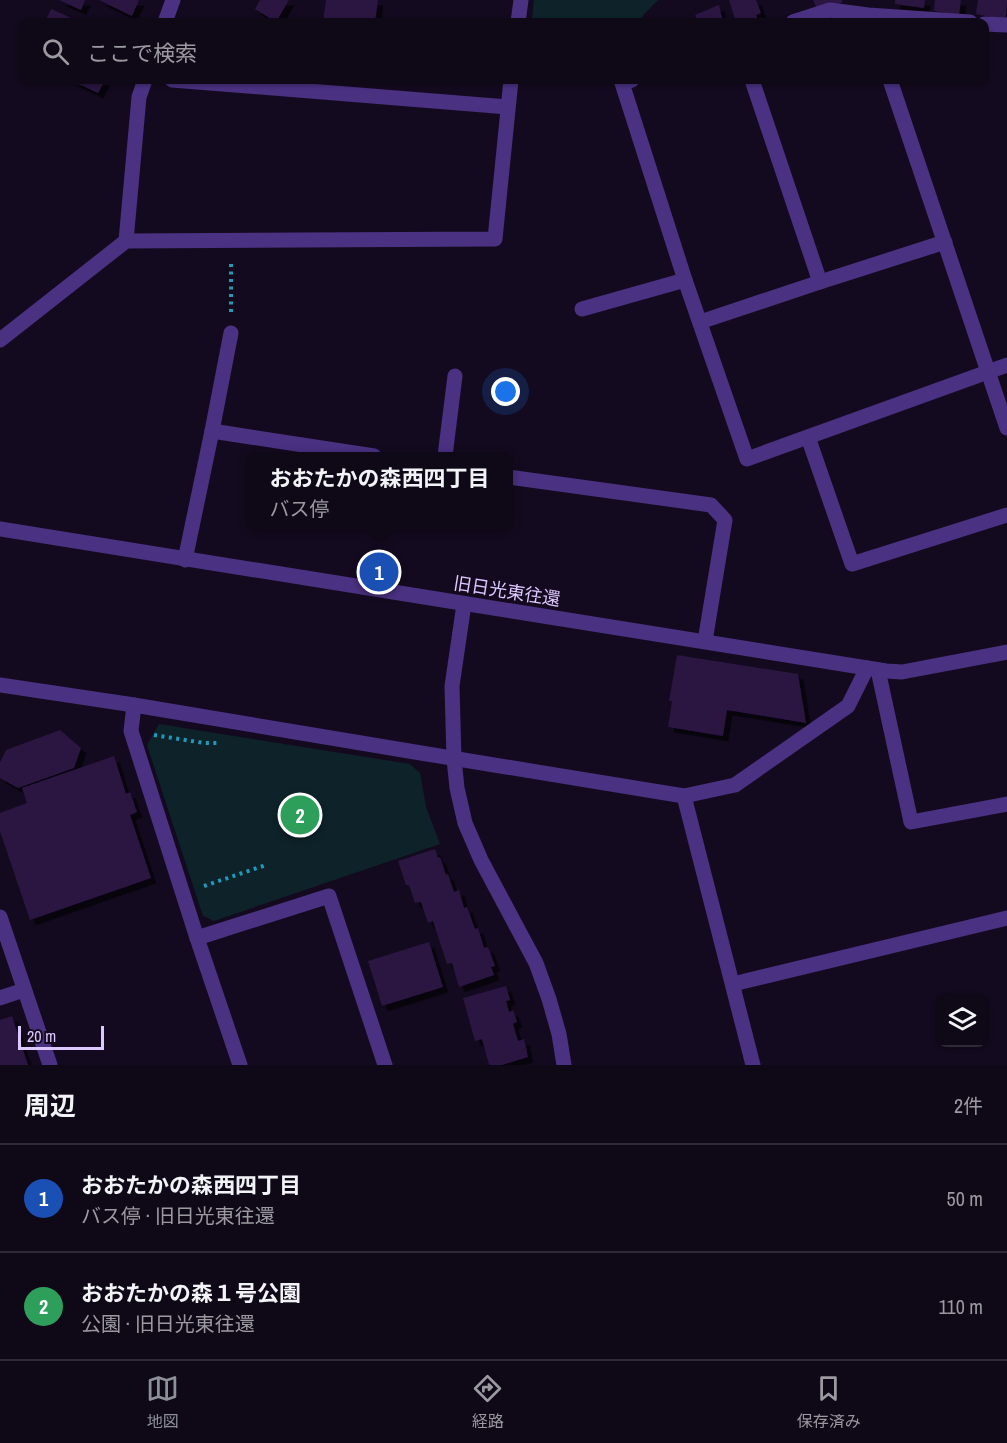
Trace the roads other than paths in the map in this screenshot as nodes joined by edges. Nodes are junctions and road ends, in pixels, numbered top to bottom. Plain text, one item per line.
1 (173, 0) edge
2 (521, 0) edge
3 (166, 18) edge
4 (519, 18) edge
5 (805, 18) edge
6 (866, 18) edge
7 (989, 24) edge
8 (1007, 25) edge
9 (144, 84) edge
10 (222, 84) edge
11 (511, 84) edge
12 (622, 84) edge
13 (753, 84) edge
14 (891, 84) edge
15 (508, 107) junction
16 (126, 241) junction
17 (945, 242) junction
18 (685, 280) junction
19 (820, 282) junction
20 (582, 309) dead end
21 (700, 322) junction
22 (231, 333) road end
23 (0, 340) edge
24 (1007, 365) edge
25 (987, 371) junction
26 (455, 376) dead end
27 (1007, 428) edge
28 (212, 431) junction
29 (808, 437) junction
30 (348, 452) edge
31 (446, 452) edge
32 (513, 478) edge
33 (1007, 515) edge
34 (0, 529) edge
35 (185, 560) junction
36 (464, 604) junction
37 (705, 641) junction
38 (1007, 652) edge
39 (872, 669) junction
40 (0, 685) edge
41 (134, 705) junction
42 (454, 759) junction
43 (684, 796) junction
44 (1007, 804) edge
45 (0, 917) edge
46 (1007, 918) edge
47 (197, 938) junction
48 (733, 984) junction
49 (24, 990) junction
50 (0, 998) edge
51 (50, 1065) edge
52 (240, 1065) edge
53 (386, 1065) edge
54 (564, 1065) edge
55 (753, 1065) edge

1 - 3 street
2 - 4 street
5 - 6 street
7 - 8 street
9 - 16 street
10 - 15 street
11 - 15 street
12 - 18 street
13 - 19 street
14 - 17 street
15 - 16 street
16 - 23 street
17 - 19 street
17 - 25 street
18 - 20 street
18 - 21 street
19 - 21 street
21 - 29 street
22 - 28 street
24 - 25 street
25 - 27 street
25 - 29 street
26 - 31 street
28 - 30 street
28 - 35 street
29 - 33 street
32 - 37 street
34 - 35 street, 旧日光東往還
35 - 36 street, 旧日光東往還
36 - 37 street, 旧日光東往還
36 - 42 street
37 - 39 street, 旧日光東往還
38 - 39 street, 旧日光東往還
39 - 43 street
39 - 44 street
40 - 41 street
41 - 42 street
41 - 47 street
42 - 43 street
42 - 54 street
43 - 48 street
45 - 49 street
46 - 48 street
47 - 52 street
47 - 53 street
48 - 55 street
49 - 50 street
49 - 51 street

